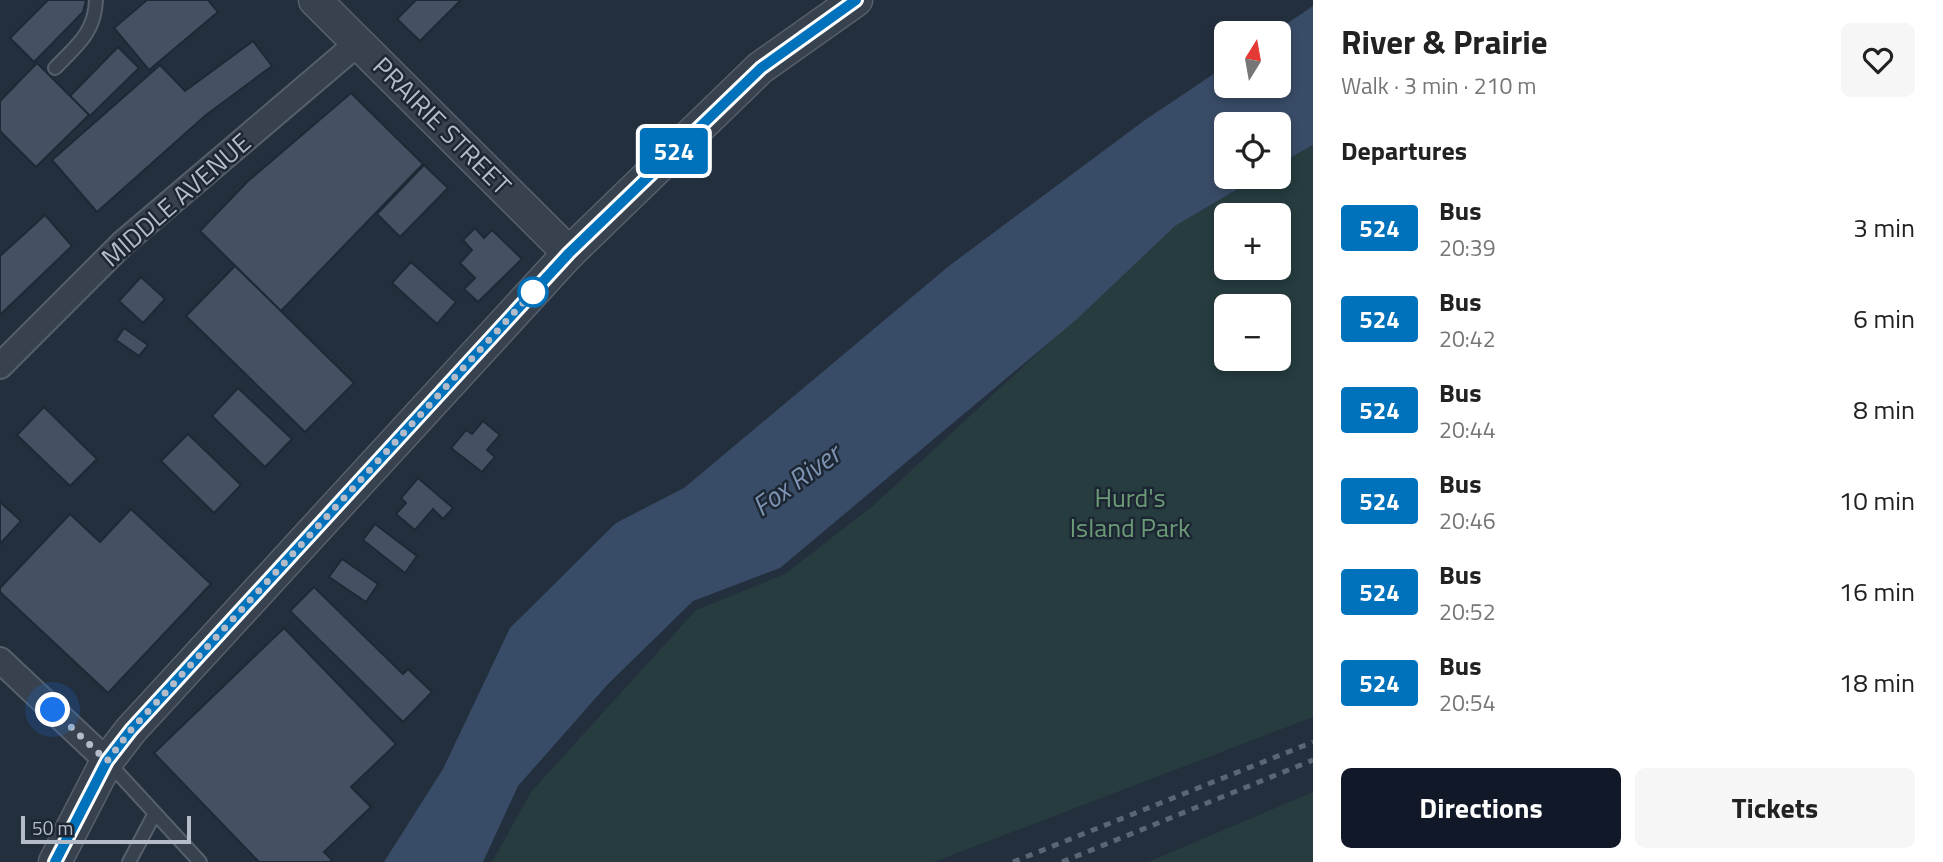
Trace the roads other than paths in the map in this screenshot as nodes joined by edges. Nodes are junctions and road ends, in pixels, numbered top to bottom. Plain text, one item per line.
1 (96, 0) edge
2 (315, 0) edge
3 (856, 0) edge
4 (358, 43) junction
5 (55, 68) dead end
6 (569, 253) junction
7 (0, 366) edge
8 (0, 660) edge
9 (107, 761) junction
10 (154, 815) junction
11 (133, 860) edge
12 (55, 862) edge
13 (200, 862) edge

1 - 5 lane
2 - 4 street, PRAIRIE STREET
3 - 6 street
4 - 6 street, PRAIRIE STREET
4 - 7 street, MIDDLE AVENUE
6 - 9 street
8 - 9 street
9 - 10 lane
9 - 12 street
10 - 11 lane
10 - 13 lane

